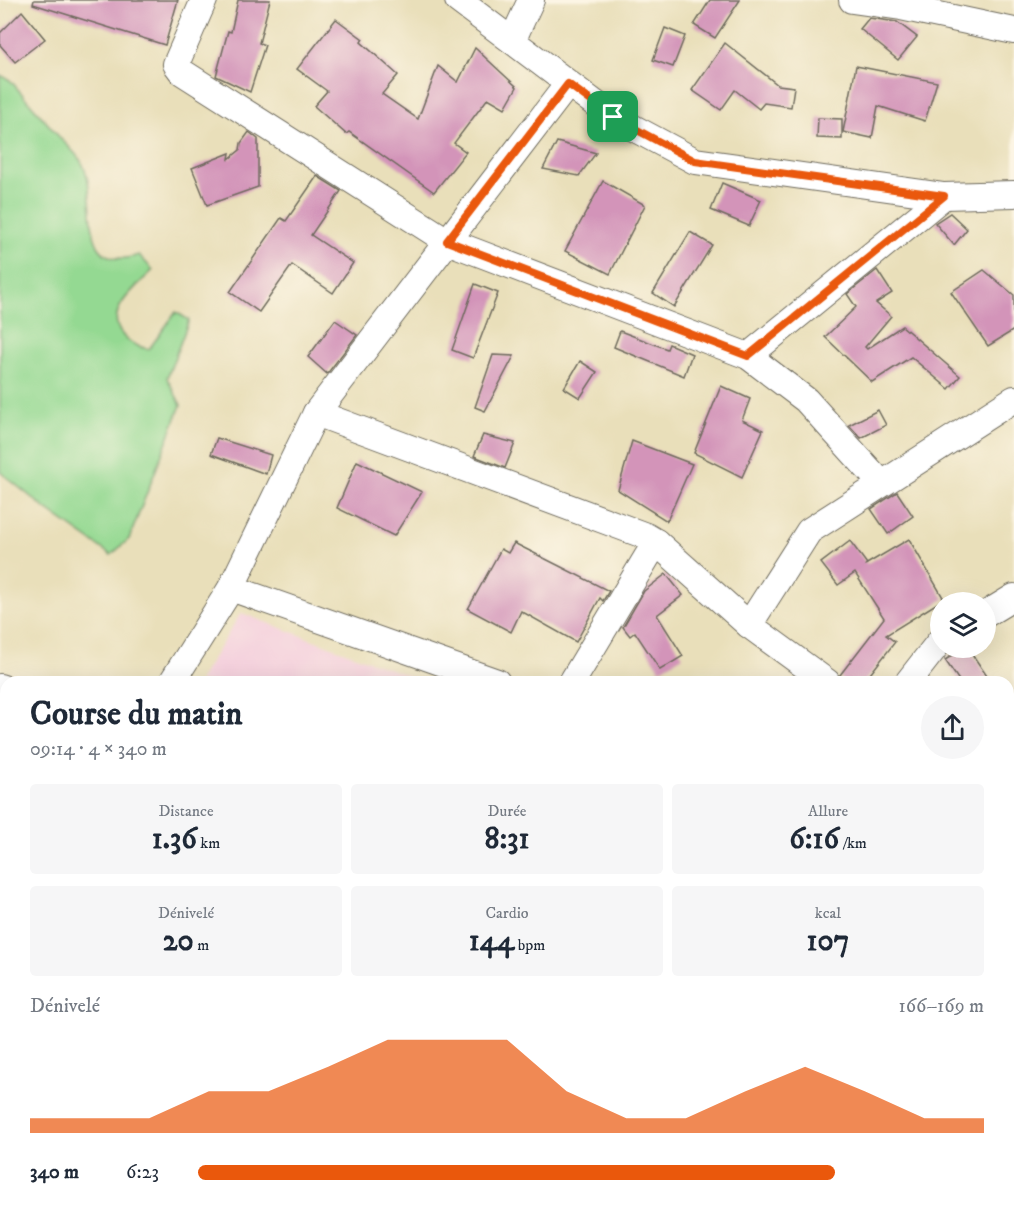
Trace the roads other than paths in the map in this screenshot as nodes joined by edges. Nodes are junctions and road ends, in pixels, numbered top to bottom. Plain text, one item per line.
1 (204, 0) edge
2 (458, 0) edge
3 (531, 0) edge
4 (852, 0) edge
5 (903, 3) edge
6 (1014, 31) edge
7 (513, 39) junction
8 (568, 84) junction
9 (1014, 194) edge
10 (944, 196) junction
11 (447, 241) junction
12 (748, 356) junction
13 (1014, 399) edge
14 (316, 413) junction
15 (881, 483) junction
16 (656, 542) junction
17 (231, 588) junction
18 (1014, 597) edge
19 (996, 608) edge
20 (749, 625) junction
21 (930, 654) edge
22 (176, 676) edge
23 (480, 676) edge
24 (576, 676) edge
25 (819, 676) edge
26 (913, 676) edge

1 - 11 street
2 - 7 street
3 - 7 street
4 - 5 street
5 - 6 street
7 - 8 street
8 - 10 street
8 - 11 street
9 - 10 street
10 - 12 street
11 - 12 street
11 - 14 street
12 - 15 street
13 - 15 street
14 - 16 street
14 - 17 street
15 - 20 street
16 - 20 street
16 - 24 street
17 - 22 street
17 - 23 street
18 - 19 street
20 - 25 street
21 - 26 street

